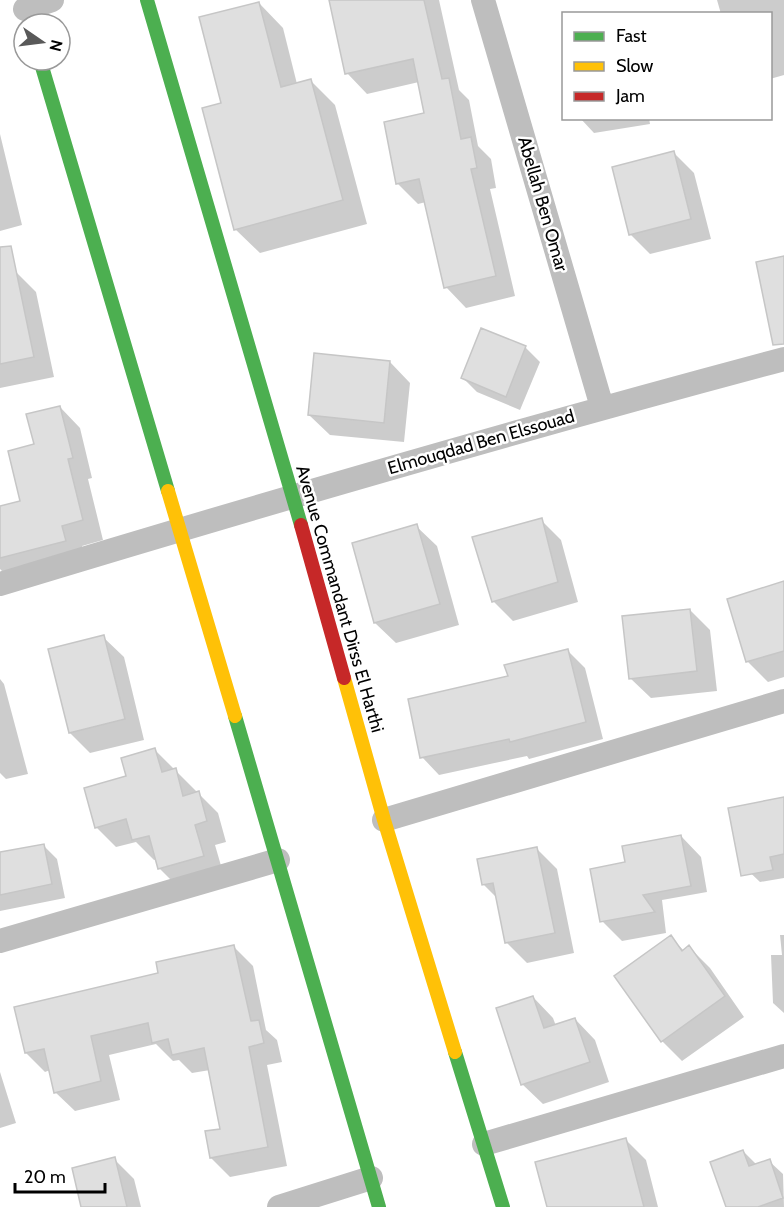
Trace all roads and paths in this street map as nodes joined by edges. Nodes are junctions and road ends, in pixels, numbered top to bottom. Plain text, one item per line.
1 (52, 0) edge
2 (147, 0) edge
3 (483, 0) edge
4 (26, 11) edge
5 (44, 72) edge
6 (784, 360) edge
7 (602, 407) junction
8 (293, 497) junction
9 (180, 529) junction
10 (0, 584) edge
11 (784, 701) edge
12 (384, 820) junction
13 (278, 860) junction
14 (0, 941) edge
15 (784, 1056) edge
16 (484, 1144) junction
17 (371, 1178) junction
18 (279, 1207) edge
19 (379, 1207) edge
20 (503, 1207) edge

1 - 4 street
2 - 8 street, Avenue Commandant Dirss El Harthi
3 - 7 street, Abellah Ben Omar
5 - 9 street
6 - 7 street, Elmouqdad Ben Elssouad
7 - 8 street, Elmouqdad Ben Elssouad
8 - 9 street, Elmouqdad Ben Elssouad
8 - 12 street, Avenue Commandant Dirss El Harthi
9 - 10 street, Elmouqdad Ben Elssouad
9 - 13 street
11 - 12 street
12 - 16 street, Avenue Commandant Dirss El Harthi
13 - 14 street
13 - 17 street
15 - 16 street
16 - 20 street, Avenue Commandant Dirss El Harthi
17 - 18 street
17 - 19 street

